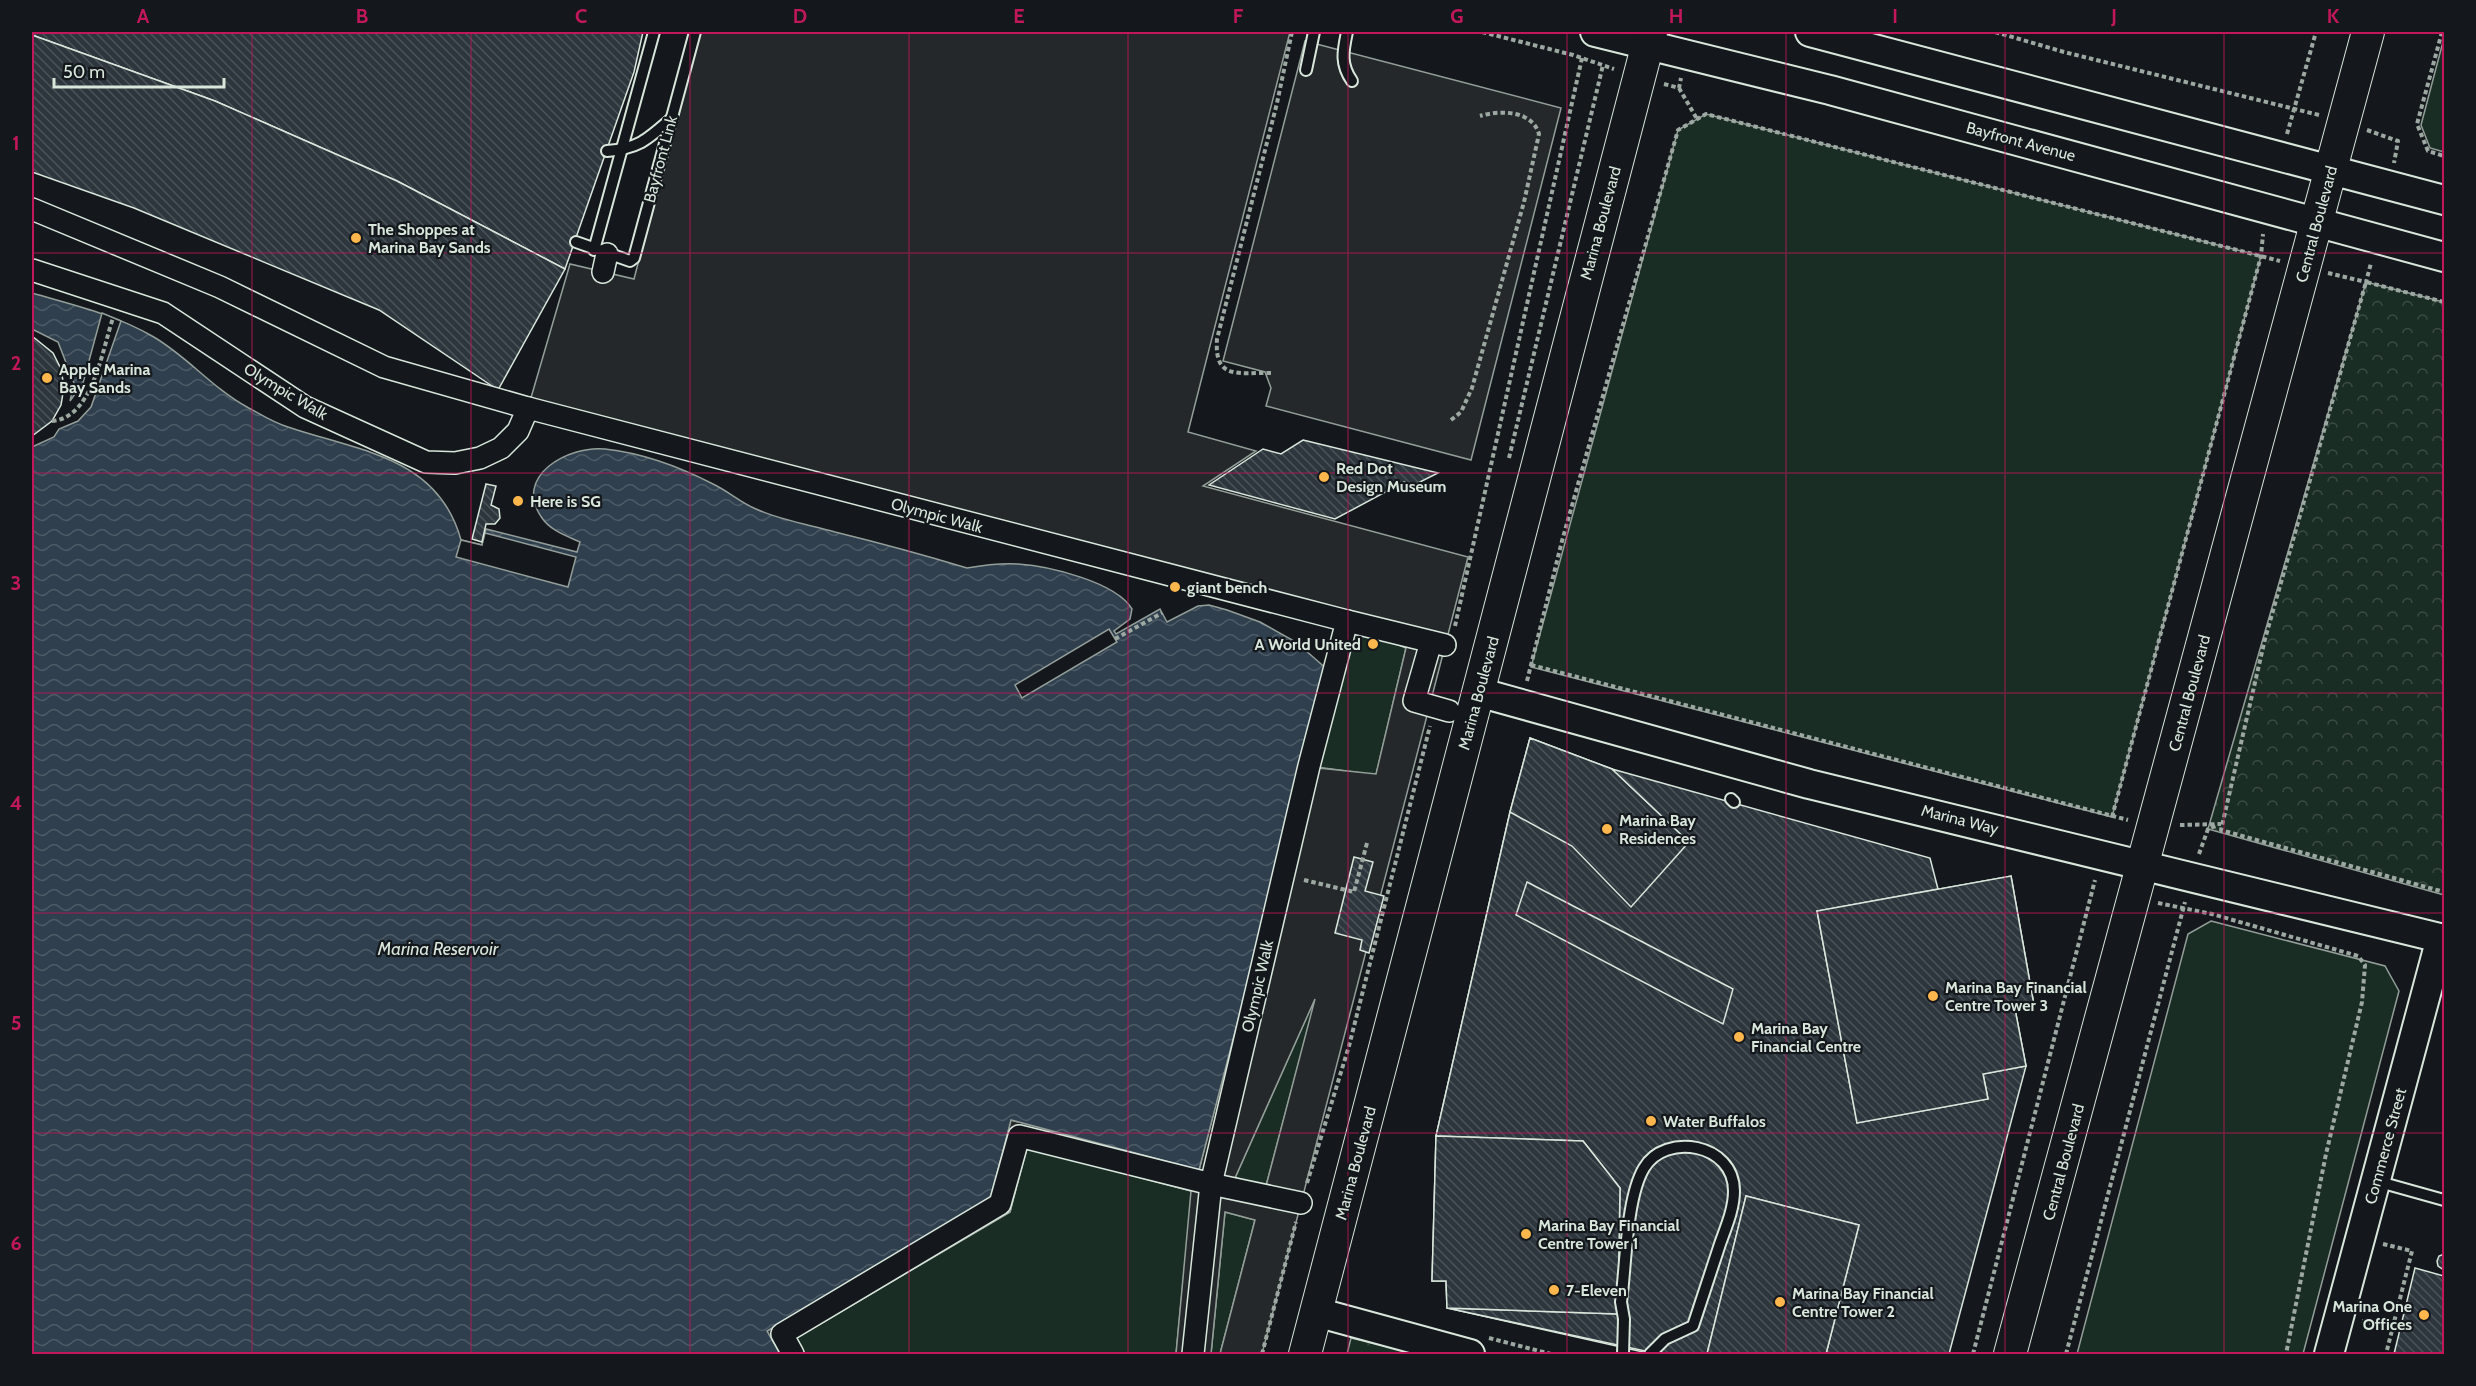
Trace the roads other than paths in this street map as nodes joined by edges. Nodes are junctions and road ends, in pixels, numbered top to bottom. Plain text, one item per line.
1 (654, 32) edge
2 (696, 32) edge
3 (1314, 32) edge
4 (1347, 32) edge
5 (1595, 32) edge
6 (1810, 32) edge
7 (2368, 32) edge
8 (1649, 38) edge
9 (1306, 70) dead end
10 (1352, 81) dead end
11 (671, 119) junction
12 (622, 150) junction
13 (607, 152) dead end
14 (2330, 171) junction
15 (2445, 200) edge
16 (32, 209) edge
17 (2316, 222) junction
18 (576, 242) dead end
19 (2445, 257) edge
20 (601, 259) junction
21 (32, 270) edge
22 (528, 408) junction
23 (1347, 621) junction
24 (1478, 692) junction
25 (1449, 711) dead end
26 (2143, 865) junction
27 (2443, 939) edge
28 (2376, 1181) junction
29 (1210, 1184) junction
30 (2445, 1200) edge
31 (1301, 1203) dead end
32 (1316, 1312) junction
33 (794, 1354) edge
34 (1193, 1354) edge
35 (1305, 1354) edge
36 (1470, 1354) edge
37 (1623, 1354) edge
38 (1650, 1354) edge
39 (2010, 1354) edge
40 (2329, 1354) edge

1 - 12 lane
2 - 11 lane, Bayfront Link
3 - 9 lane
4 - 10 lane
5 - 8 street, Bayfront Avenue
6 - 14 street
7 - 14 main road, Central Boulevard
8 - 17 street, Bayfront Avenue
8 - 24 main road, Marina Boulevard
11 - 12 lane
11 - 20 lane, Bayfront Link
12 - 13 lane
12 - 20 lane
14 - 15 street
14 - 17 main road, Central Boulevard
16 - 22 street, Olympic Walk
17 - 19 street, Bayfront Avenue
17 - 26 main road, Central Boulevard
18 - 20 lane
21 - 22 street, Olympic Walk
22 - 23 street, Olympic Walk
23 - 25 street, Olympic Walk
23 - 29 street, Olympic Walk
24 - 26 street, Marina Way
24 - 32 main road, Marina Boulevard
26 - 27 street, Marina Way
26 - 39 main road, Central Boulevard
27 - 28 street, Commerce Street
28 - 30 lane
28 - 40 street, Commerce Street
29 - 31 street
29 - 33 street
29 - 34 street, Olympic Walk
32 - 35 main road, Marina Boulevard
32 - 36 street
37 - 38 lane

